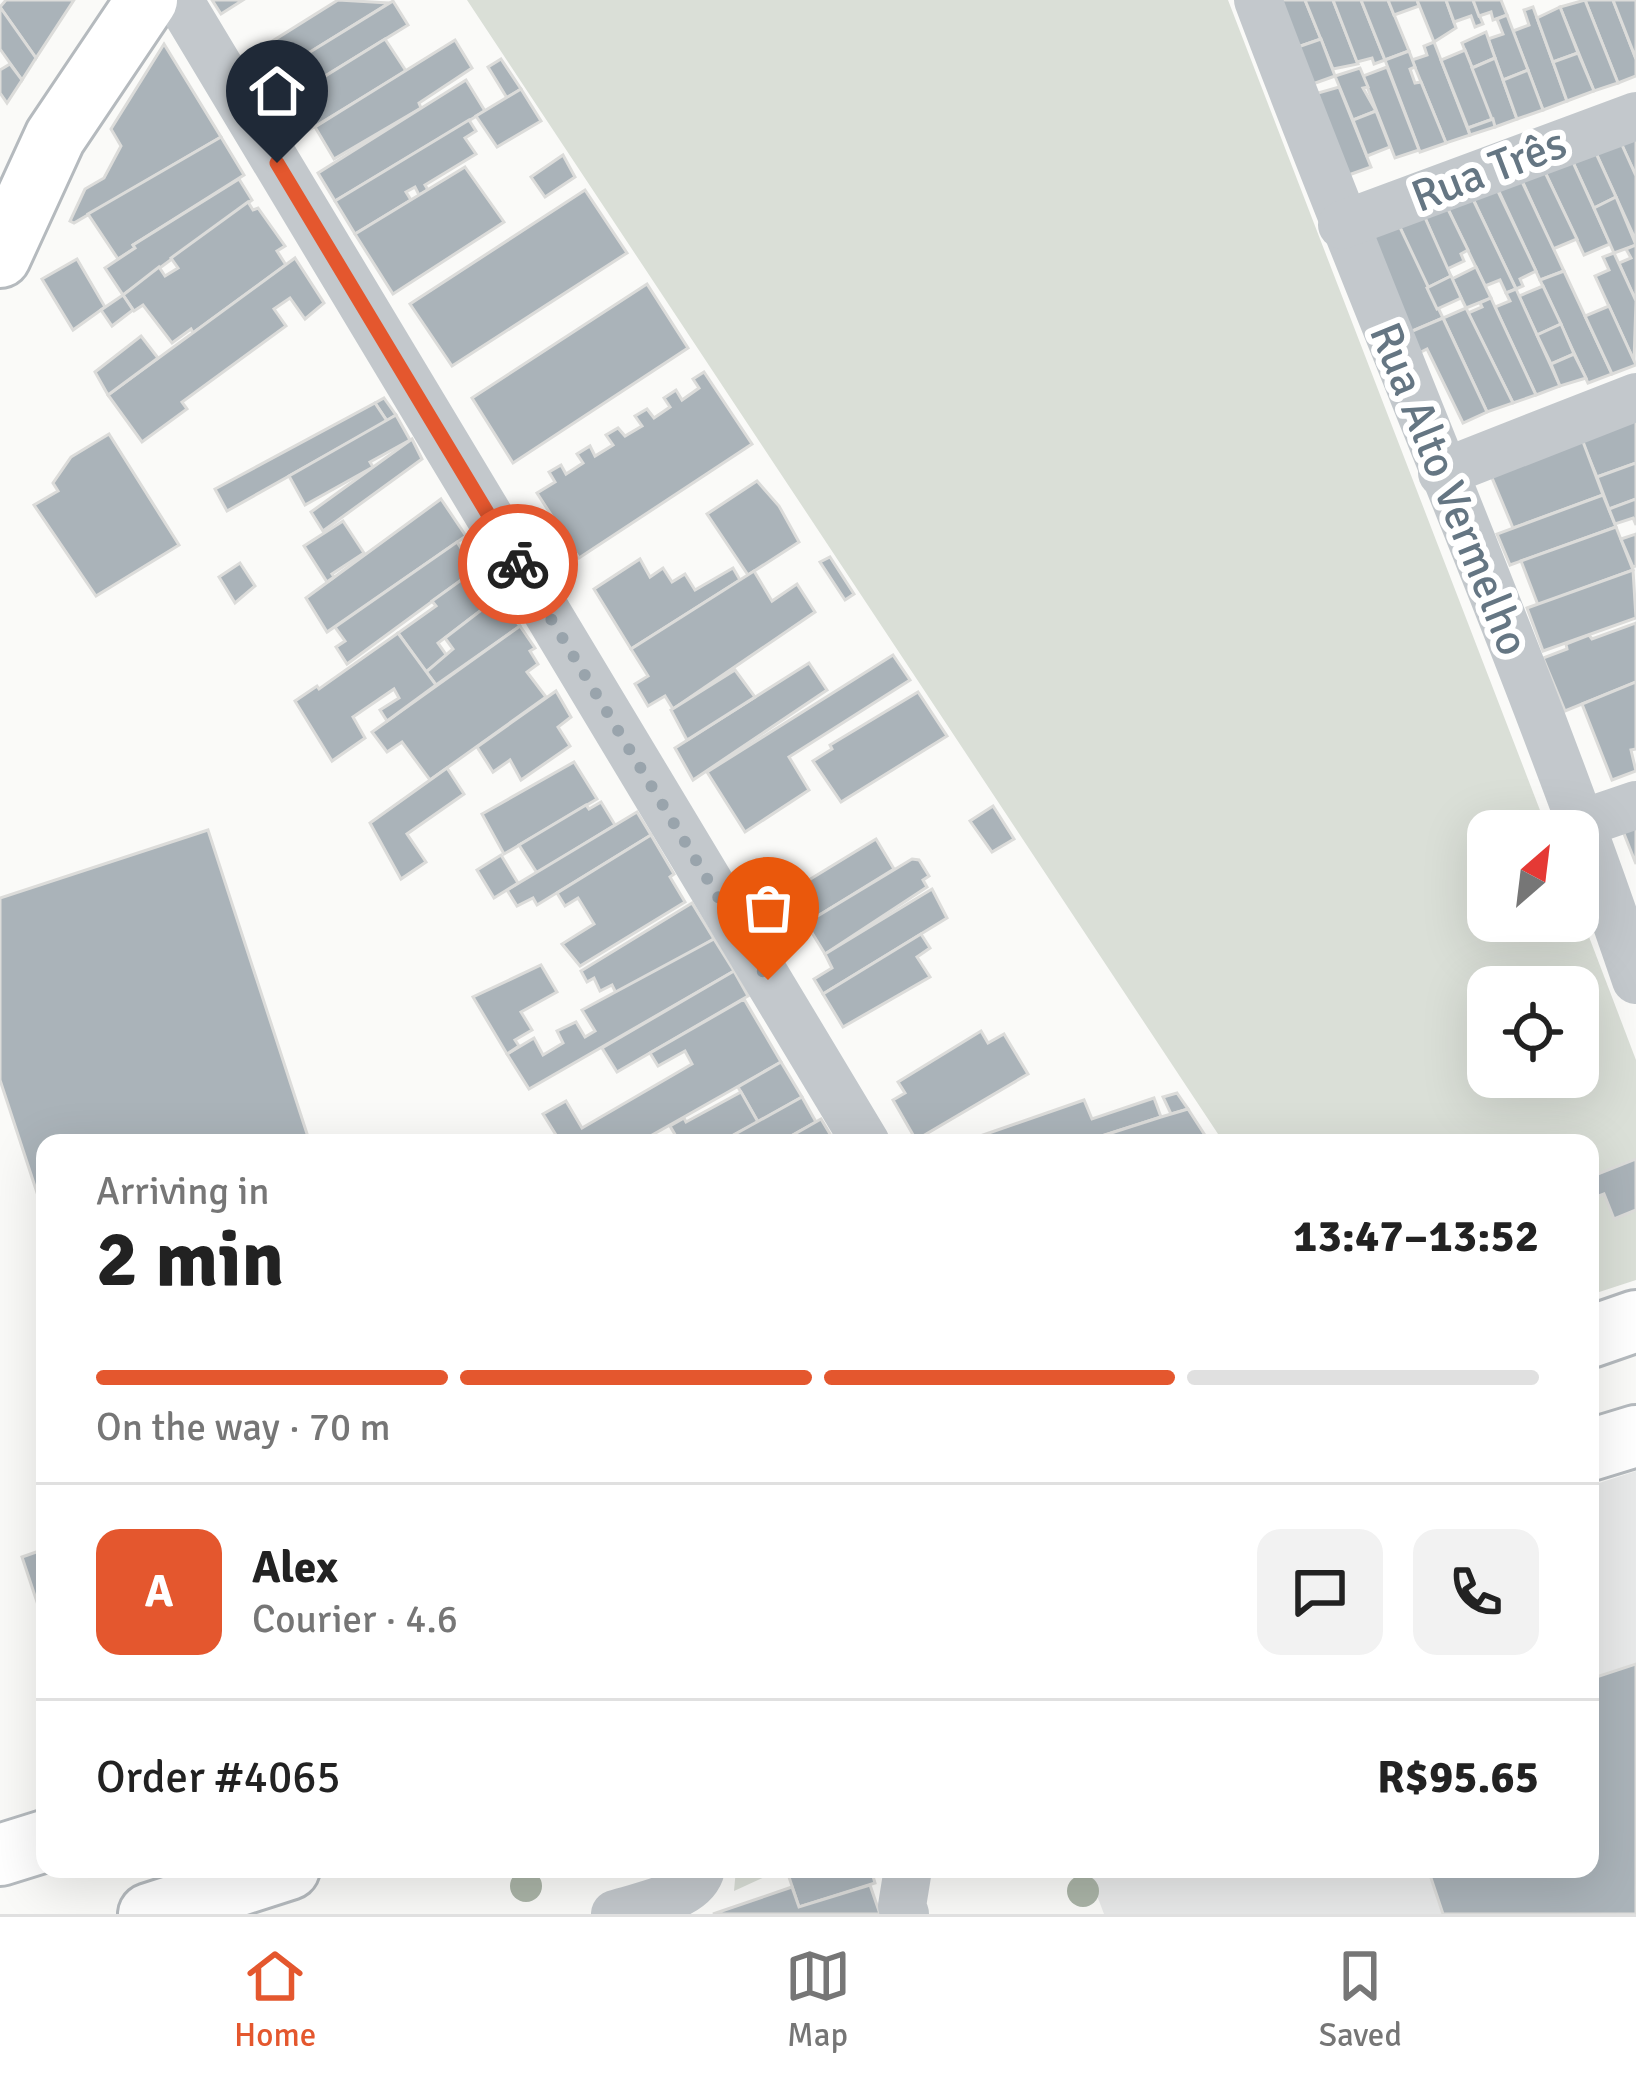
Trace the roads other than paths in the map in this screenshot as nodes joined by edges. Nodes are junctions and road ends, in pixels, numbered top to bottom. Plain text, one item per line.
1 (147, 0) edge
2 (179, 0) edge
3 (1258, 0) edge
4 (1636, 116) edge
5 (1342, 225) junction
6 (0, 257) edge
7 (1636, 397) edge
8 (1442, 473) junction
9 (1636, 805) edge
10 (1578, 810) edge
11 (1599, 818) edge
12 (1599, 870) edge
13 (1636, 980) edge
14 (861, 1134) edge
15 (1636, 1321) edge
16 (1599, 1334) edge
17 (1636, 1436) edge
18 (1599, 1447) edge
19 (36, 1843) edge
20 (0, 1855) edge
21 (261, 1878) edge
22 (713, 1878) edge
23 (907, 1878) edge
24 (684, 1883) edge
25 (149, 1914) edge
26 (616, 1914) edge
27 (905, 1914) edge

1 - 6 main road
2 - 14 street
3 - 5 street, Rua Alto Vermelho
4 - 5 street, Rua Três
5 - 8 street, Rua Alto Vermelho
7 - 8 street
8 - 10 street, Rua Alto Vermelho
9 - 11 street
12 - 13 street, Rua Alto Vermelho
15 - 16 main road
17 - 18 main road
19 - 20 main road
21 - 25 main road
22 - 24 street
23 - 27 street
24 - 26 street

